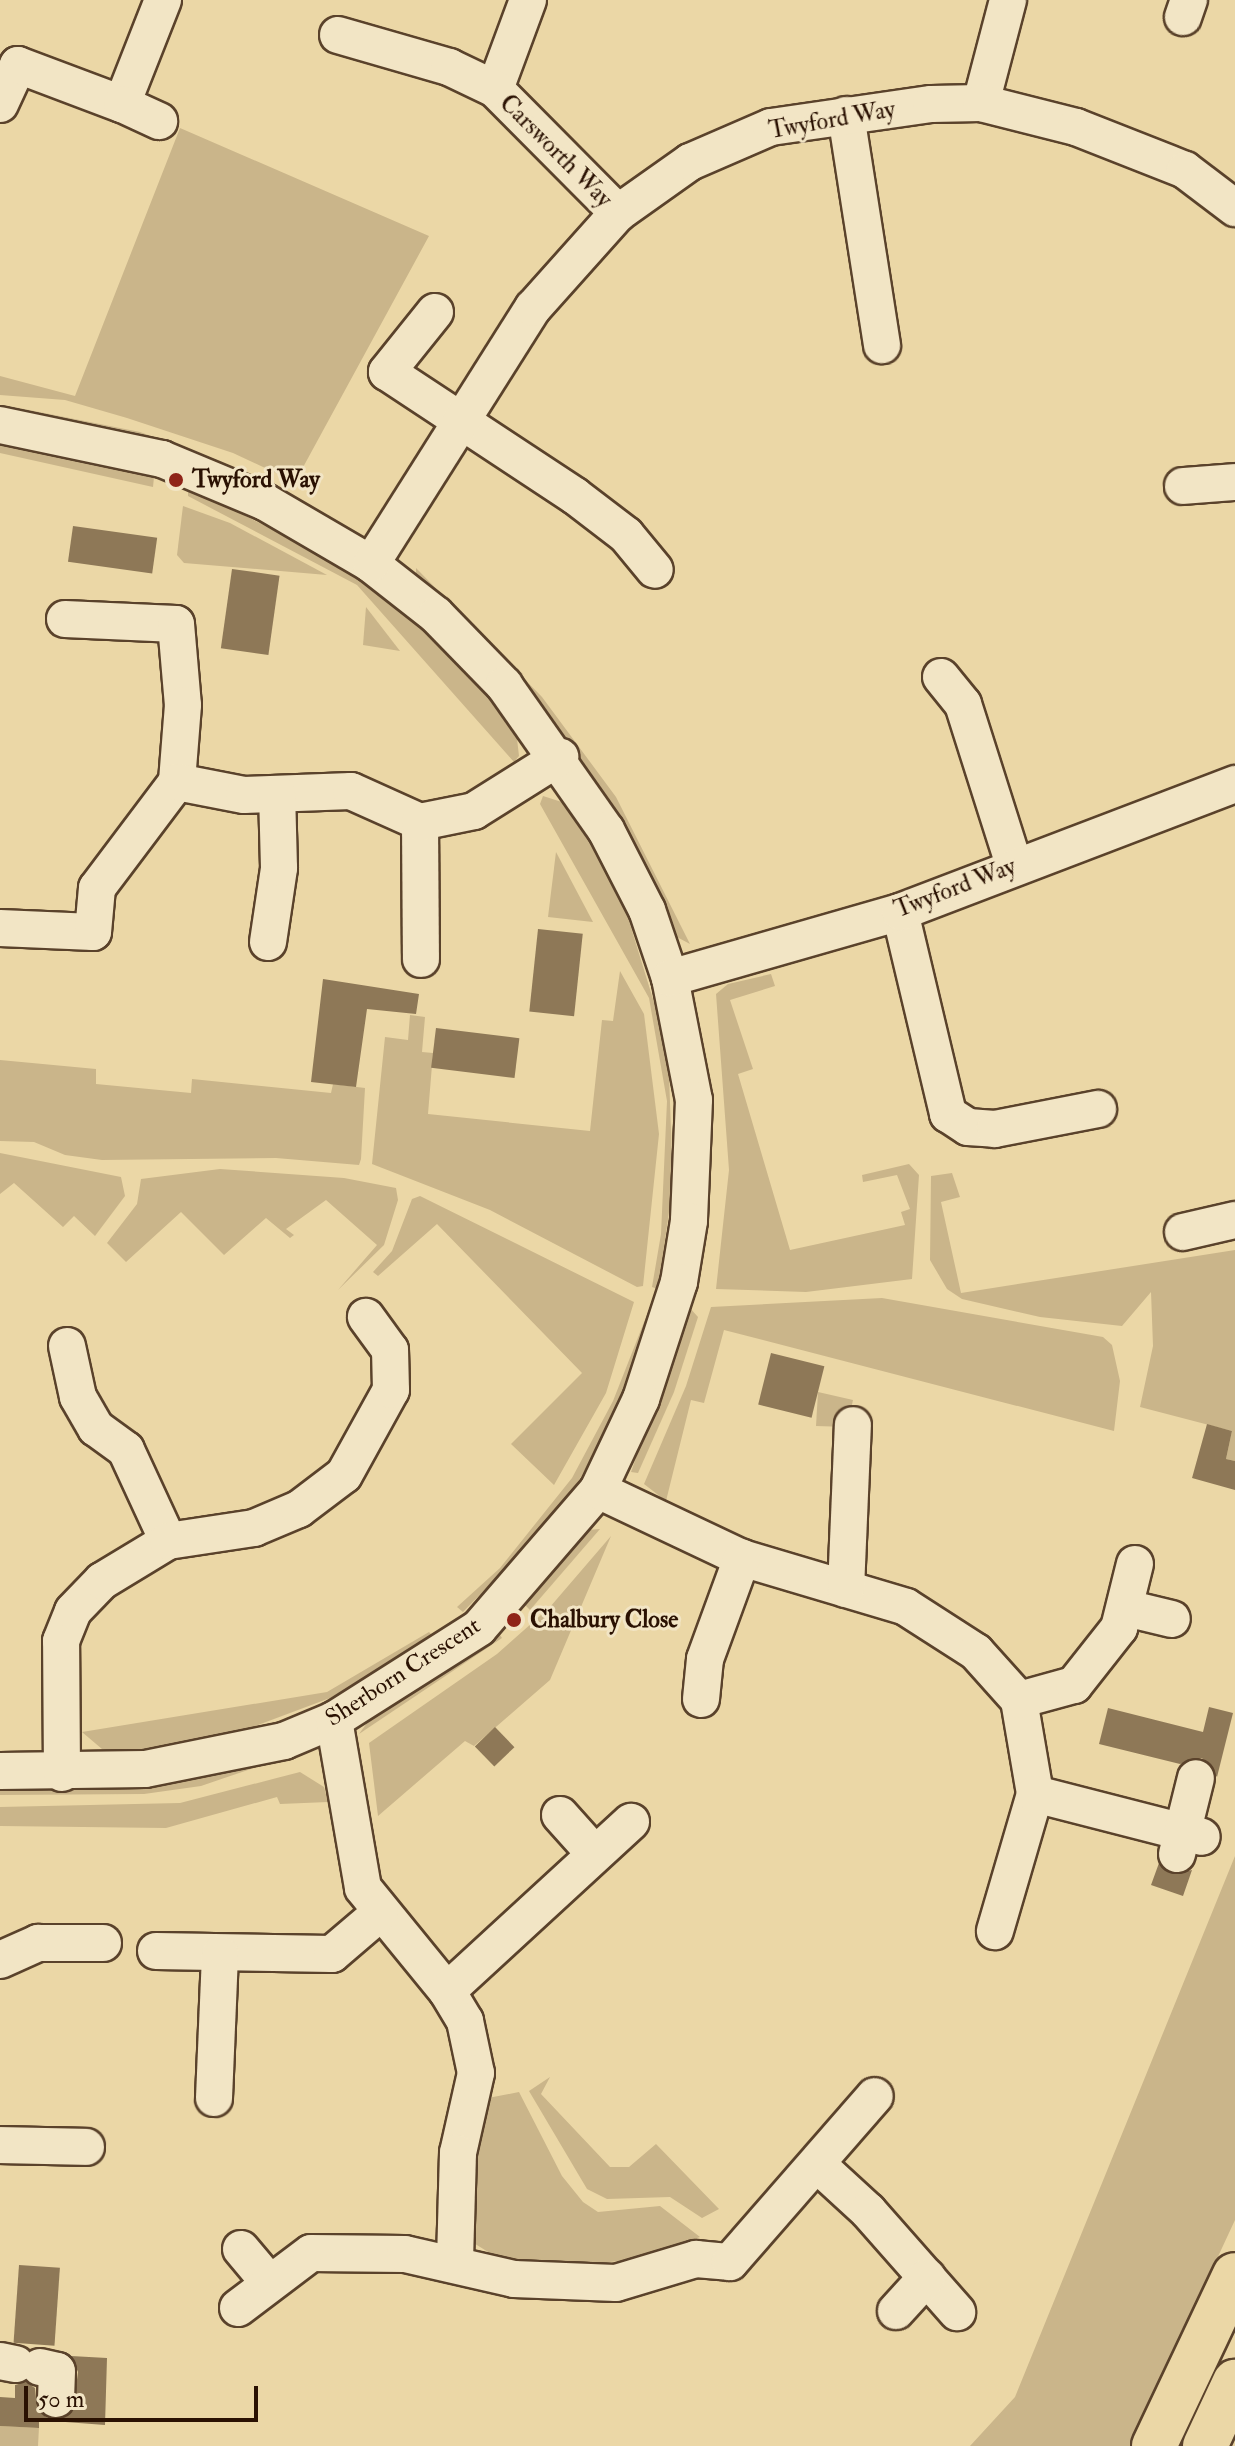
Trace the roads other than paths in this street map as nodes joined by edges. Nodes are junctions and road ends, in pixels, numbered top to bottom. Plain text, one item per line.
1 (163, 0) edge
2 (528, 0) edge
3 (1008, 0) edge
4 (338, 35) dead end
5 (9, 61) edge
6 (495, 89) junction
7 (981, 103) junction
8 (0, 104) edge
9 (122, 104) junction
10 (846, 115) junction
11 (159, 121) dead end
12 (1235, 208) edge
13 (618, 213) junction
14 (435, 312) dead end
15 (882, 345) dead end
16 (0, 425) edge
17 (464, 425) junction
18 (1235, 482) edge
19 (1183, 486) dead end
20 (371, 564) junction
21 (655, 570) dead end
22 (65, 619) dead end
23 (941, 677) dead end
24 (560, 757) junction
25 (177, 782) junction
26 (1235, 784) edge
27 (277, 794) junction
28 (420, 822) junction
29 (1014, 865) junction
30 (900, 912) junction
31 (0, 928) edge
32 (268, 942) dead end
33 (421, 959) dead end
34 (670, 978) junction
35 (1098, 1109) dead end
36 (1235, 1220) edge
37 (1183, 1232) dead end
38 (366, 1317) dead end
39 (67, 1346) dead end
40 (853, 1425) dead end
41 (598, 1490) junction
42 (168, 1541) junction
43 (742, 1558) junction
44 (1135, 1564) dead end
45 (846, 1589) junction
46 (1126, 1608) junction
47 (1172, 1619) dead end
48 (701, 1699) dead end
49 (1019, 1700) junction
50 (334, 1720) junction
51 (0, 1771) edge
52 (62, 1773) junction
53 (1196, 1778) dead end
54 (1035, 1794) junction
55 (560, 1815) dead end
56 (631, 1822) dead end
57 (595, 1854) junction
58 (380, 1913) junction
59 (995, 1931) dead end
60 (103, 1943) dead end
61 (156, 1951) dead end
62 (220, 1954) junction
63 (2, 1960) edge
64 (447, 1991) junction
65 (875, 2096) dead end
66 (214, 2098) dead end
67 (0, 2145) edge
68 (86, 2147) dead end
69 (819, 2166) junction
70 (241, 2249) dead end
71 (455, 2262) junction
72 (1235, 2275) edge
73 (927, 2277) junction
74 (267, 2280) junction
75 (238, 2308) dead end
76 (896, 2311) dead end
77 (957, 2312) dead end
78 (19, 2364) edge
79 (1235, 2382) edge
80 (56, 2399) dead end
81 (1154, 2446) edge
82 (1205, 2446) edge

1 - 9 street
2 - 6 street, Carsworth Way
3 - 7 street
4 - 6 street, Carsworth Way
5 - 8 street
5 - 9 street
6 - 13 street, Carsworth Way
7 - 10 street, Twyford Way
7 - 12 street, Twyford Way
9 - 11 street
10 - 13 street, Twyford Way
10 - 15 street
13 - 17 street, Twyford Way
14 - 17 street
16 - 20 street, Sherborn Crescent
17 - 20 street, Twyford Way
17 - 21 street
18 - 19 street
20 - 24 street, Sherborn Crescent
22 - 25 street
23 - 29 street
24 - 28 street
24 - 34 street, Sherborn Crescent
25 - 27 street
25 - 31 street
26 - 29 street, Twyford Way
27 - 28 street
27 - 32 street
28 - 33 street
29 - 30 street, Twyford Way
30 - 34 street, Twyford Way
30 - 35 street
34 - 41 street, Sherborn Crescent
36 - 37 street
38 - 42 street
39 - 42 street
40 - 45 street
41 - 43 street
41 - 50 street, Sherborn Crescent
42 - 52 street
43 - 45 street
43 - 48 street
44 - 46 street
45 - 49 street
46 - 47 street
46 - 49 street
49 - 54 street
50 - 52 street, Sherborn Crescent
50 - 58 street
51 - 52 street, Sherborn Crescent
53 - 54 street
54 - 59 street
55 - 57 street
56 - 57 street
57 - 64 street
58 - 62 street
58 - 64 street
60 - 63 street
61 - 62 street
62 - 66 street
64 - 71 street
65 - 69 street
67 - 68 street
69 - 71 street
69 - 73 street
70 - 74 street
71 - 74 street
72 - 81 highway
73 - 76 street
73 - 77 street
74 - 75 street
78 - 80 street
79 - 82 highway

